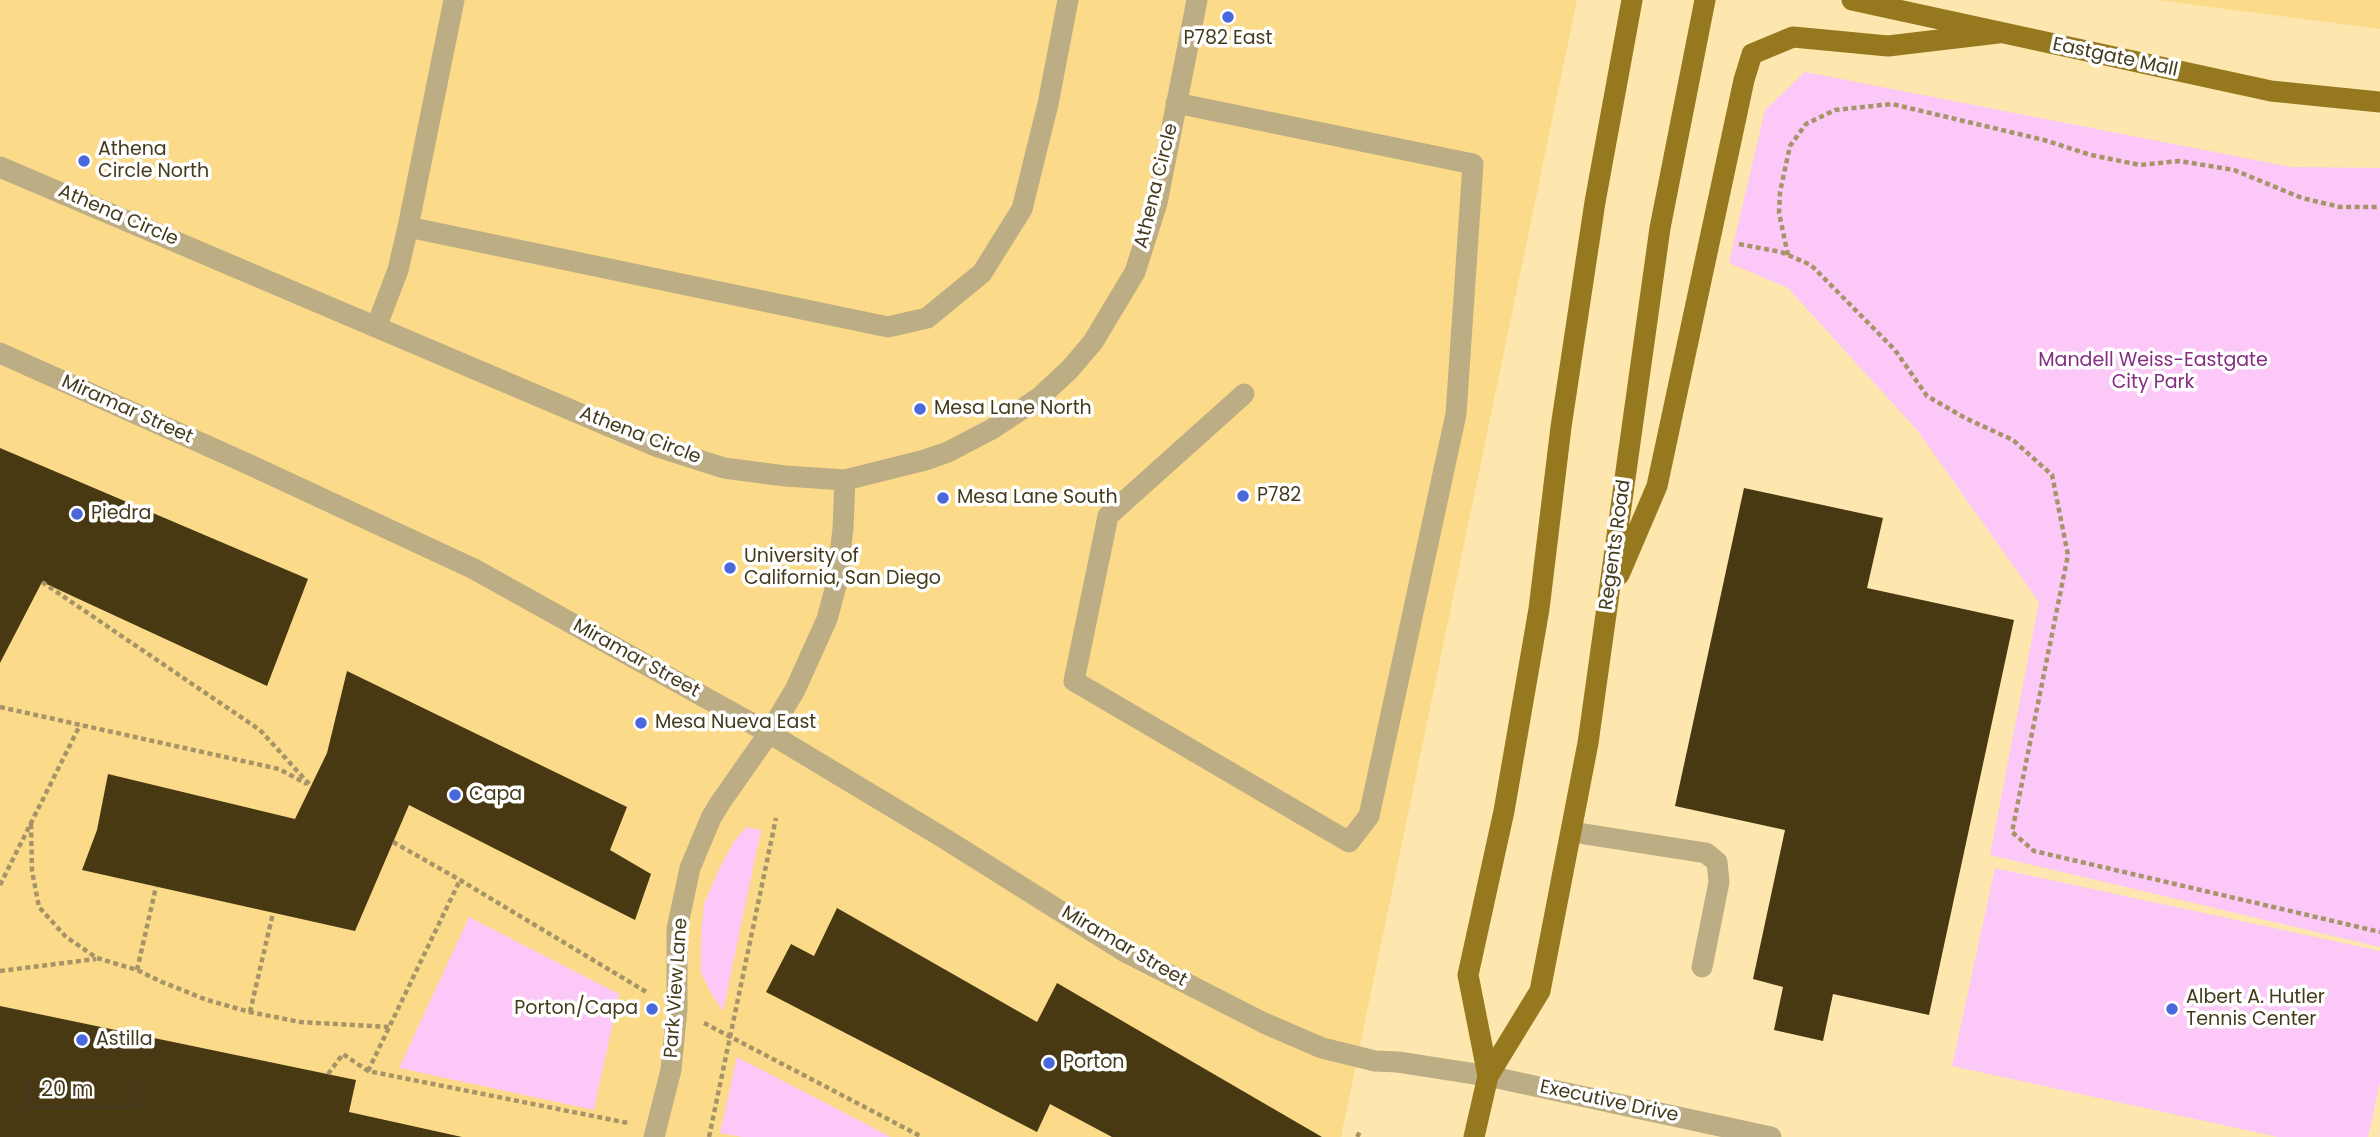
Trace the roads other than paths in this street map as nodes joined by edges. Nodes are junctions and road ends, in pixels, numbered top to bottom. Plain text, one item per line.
1 (454, 0) edge
2 (1068, 0) edge
3 (1197, 0) edge
4 (1632, 0) edge
5 (1705, 0) edge
6 (1852, 0) edge
7 (1998, 33) junction
8 (2380, 102) edge
9 (1176, 103) junction
10 (0, 167) edge
11 (408, 227) junction
12 (377, 326) junction
13 (0, 353) edge
14 (1244, 394) dead end
15 (845, 480) junction
16 (1607, 604) junction
17 (769, 733) junction
18 (1572, 832) junction
19 (1702, 967) dead end
20 (1488, 1076) junction
21 (654, 1137) edge
22 (1474, 1137) edge
23 (1771, 1137) edge

1 - 11 street
2 - 11 street
3 - 9 street, Athena Circle
4 - 20 main road, Regents Road
5 - 16 main road, Regents Road
6 - 7 main road, Eastgate Mall
7 - 8 main road, Eastgate Mall
7 - 16 main road
9 - 14 street
9 - 15 street, Athena Circle
10 - 12 street, Athena Circle
11 - 12 street
12 - 15 street, Athena Circle
13 - 17 street, Miramar Street
15 - 17 street, Park View Lane
16 - 18 main road, Regents Road
17 - 20 street, Miramar Street
17 - 21 street, Park View Lane
18 - 19 street
18 - 20 main road, Regents Road
20 - 22 main road, Regents Road
20 - 23 street, Executive Drive

